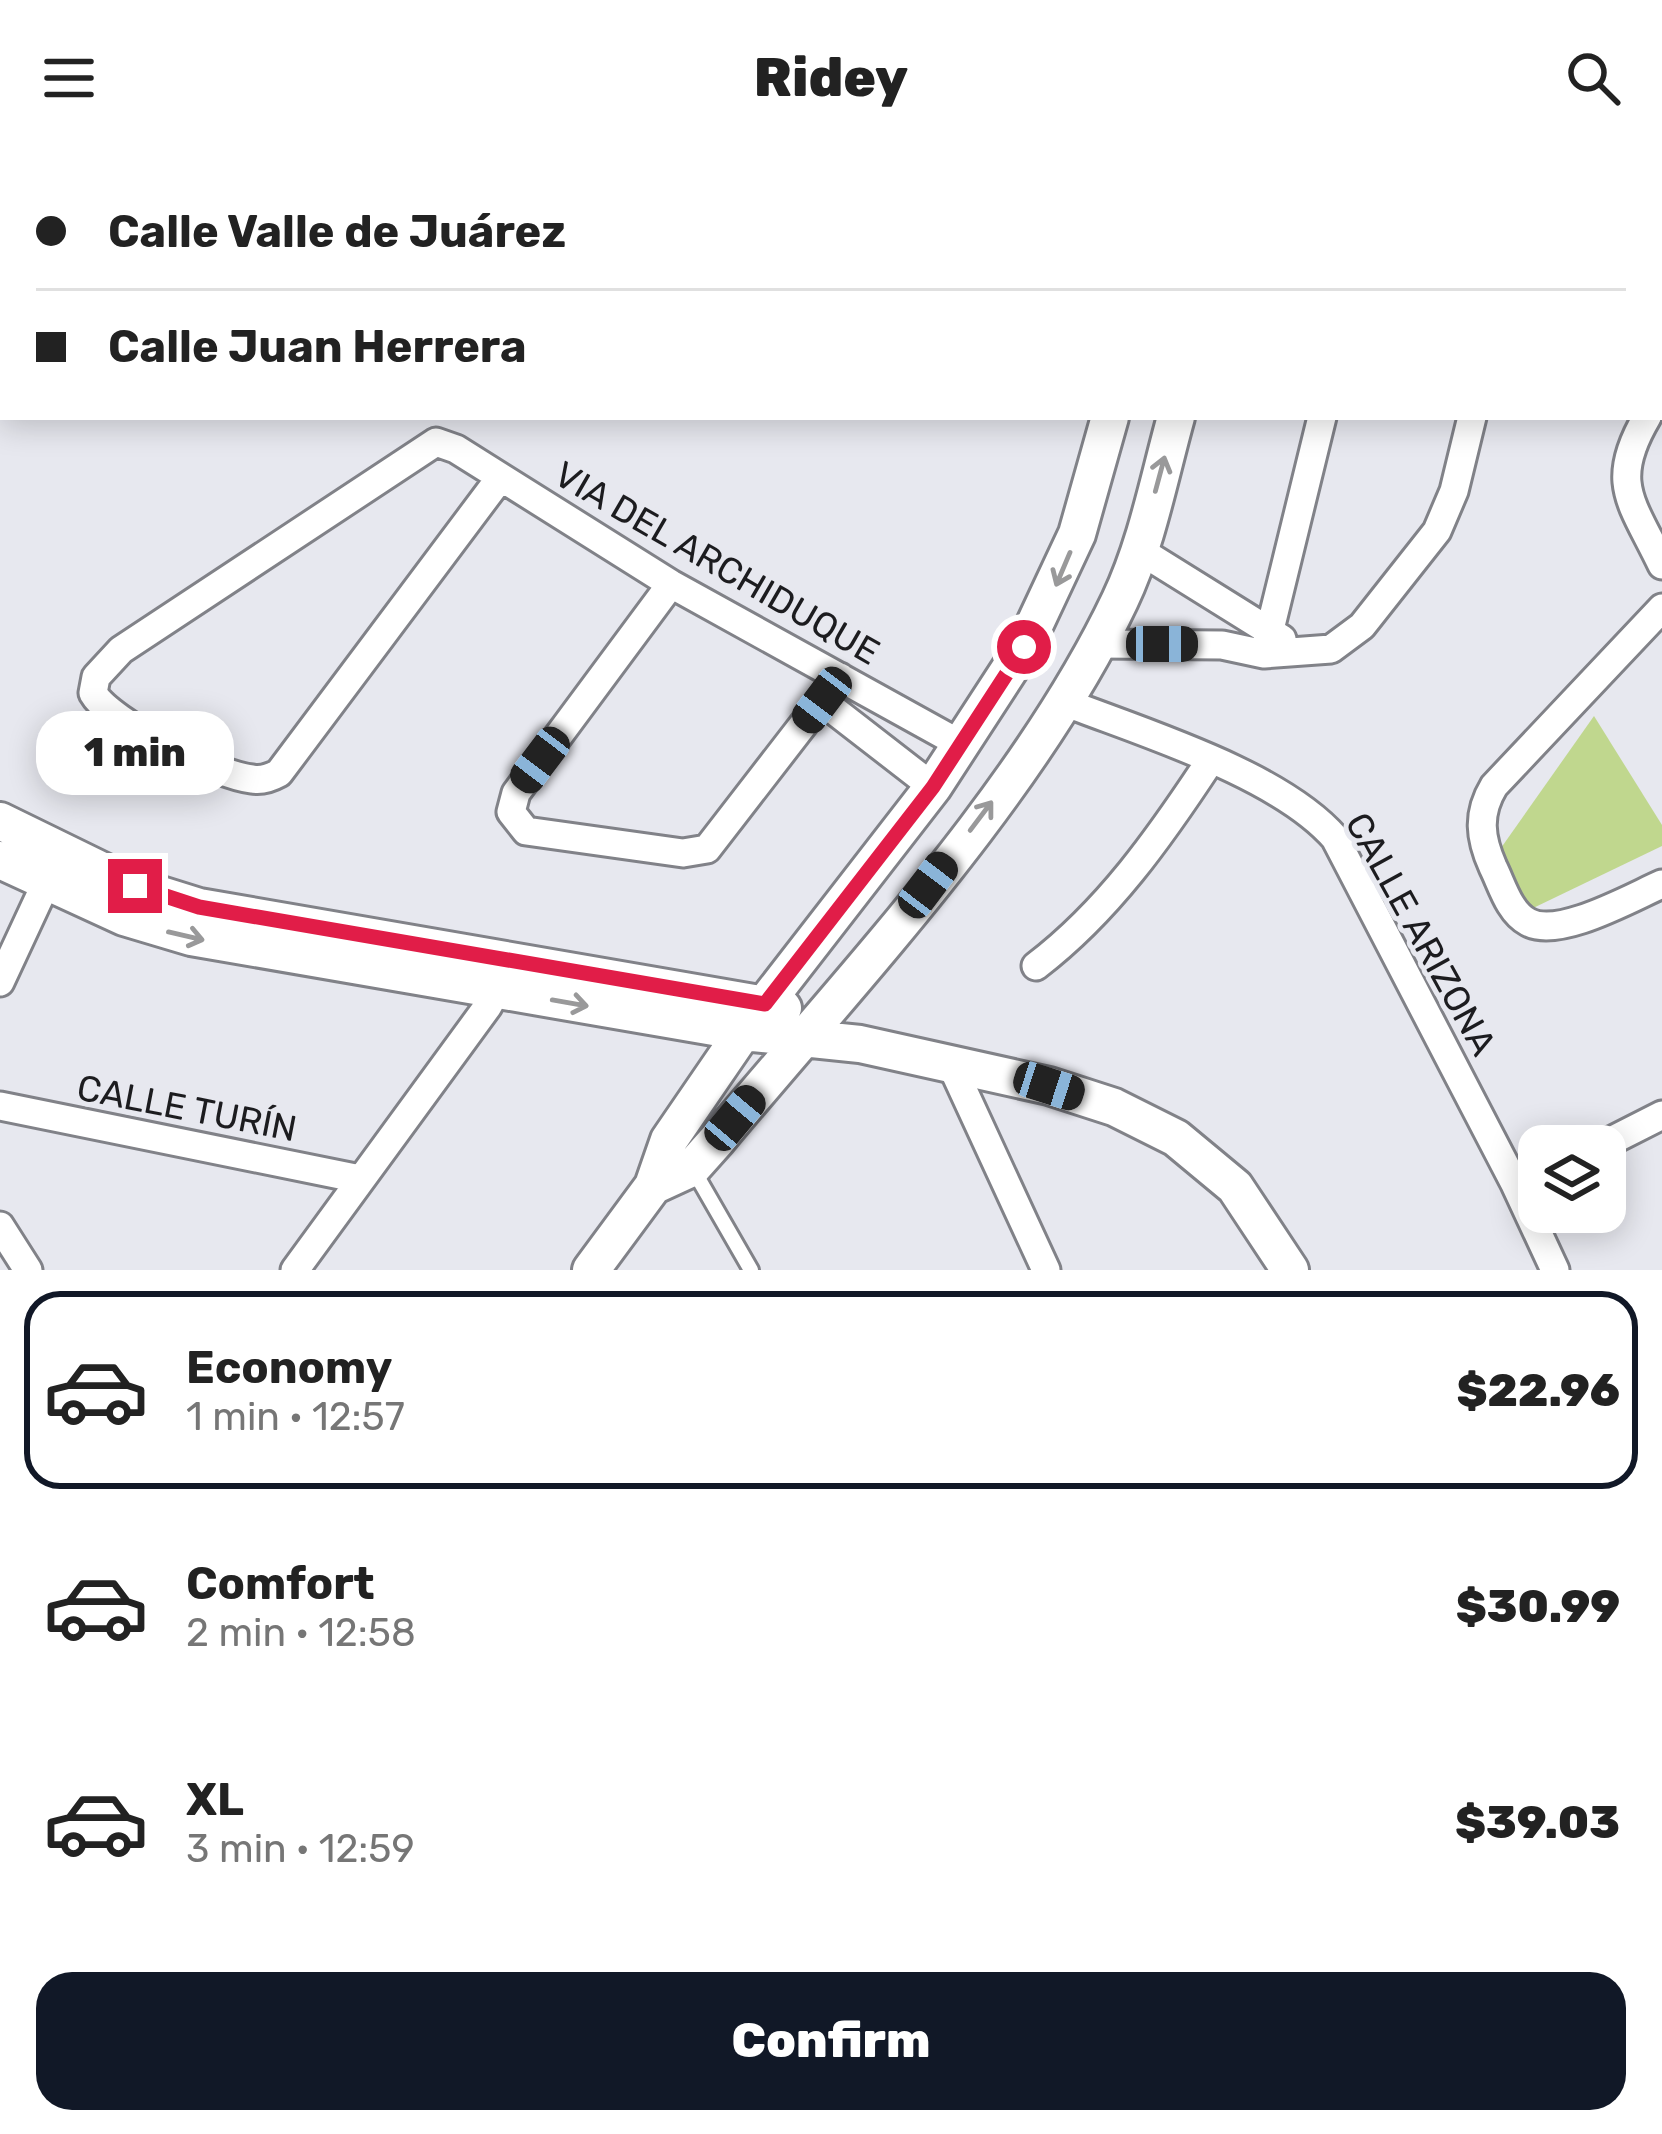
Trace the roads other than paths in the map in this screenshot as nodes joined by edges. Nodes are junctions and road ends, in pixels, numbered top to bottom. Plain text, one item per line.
1 (1109, 420) edge
2 (1175, 420) edge
3 (1321, 420) edge
4 (1471, 420) edge
5 (1645, 420) edge
6 (500, 478) junction
7 (1139, 550) junction
8 (1662, 565) edge
9 (671, 584) junction
10 (1662, 608) edge
11 (1267, 642) junction
12 (1097, 644) junction
13 (840, 677) junction
14 (822, 700) junction
15 (1064, 702) junction
16 (962, 745) junction
17 (1210, 761) junction
18 (933, 787) junction
19 (0, 821) edge
20 (0, 860) edge
21 (53, 869) junction
22 (1662, 884) edge
23 (821, 931) junction
24 (863, 965) junction
25 (1036, 966) dead end
26 (504, 977) junction
27 (0, 982) edge
28 (754, 1018) junction
29 (812, 1027) junction
30 (951, 1064) junction
31 (0, 1106) edge
32 (1662, 1115) edge
33 (1626, 1133) edge
34 (681, 1154) junction
35 (360, 1179) junction
36 (0, 1226) edge
37 (28, 1270) edge
38 (295, 1270) edge
39 (591, 1270) edge
40 (751, 1270) edge
41 (1046, 1270) edge
42 (1290, 1270) edge
43 (1555, 1270) edge

1 -> 16 street
7 -> 2 street
3 - 11 street
4 - 11 street
5 - 8 street
6 - 6 street, VIA DEL ARCHIDUQUE
6 - 9 street, VIA DEL ARCHIDUQUE
7 - 11 street
7 - 12 street
9 - 13 street, VIA DEL ARCHIDUQUE
9 - 14 street
10 - 22 street
11 - 12 street
12 - 15 street
13 - 14 street
13 - 16 street, VIA DEL ARCHIDUQUE
14 - 18 street, VIA DEL ARCHIDUQUE
15 - 17 street, CALLE ARIZONA
24 -> 15 street
16 - 18 street
17 - 25 street
17 - 43 street, CALLE ARIZONA
18 - 23 street
19 - 21 street
20 - 21 street
21 - 26 street
21 - 27 street
23 - 24 street
23 - 28 street
24 - 29 street
26 - 28 street
26 - 35 street
28 - 29 street
28 - 34 street
29 - 30 street
29 - 34 street
30 - 41 street
30 - 42 street
31 - 35 street, CALLE TURÍN
32 - 33 street
34 - 39 street
34 - 40 lane
35 - 38 street
36 - 37 street

